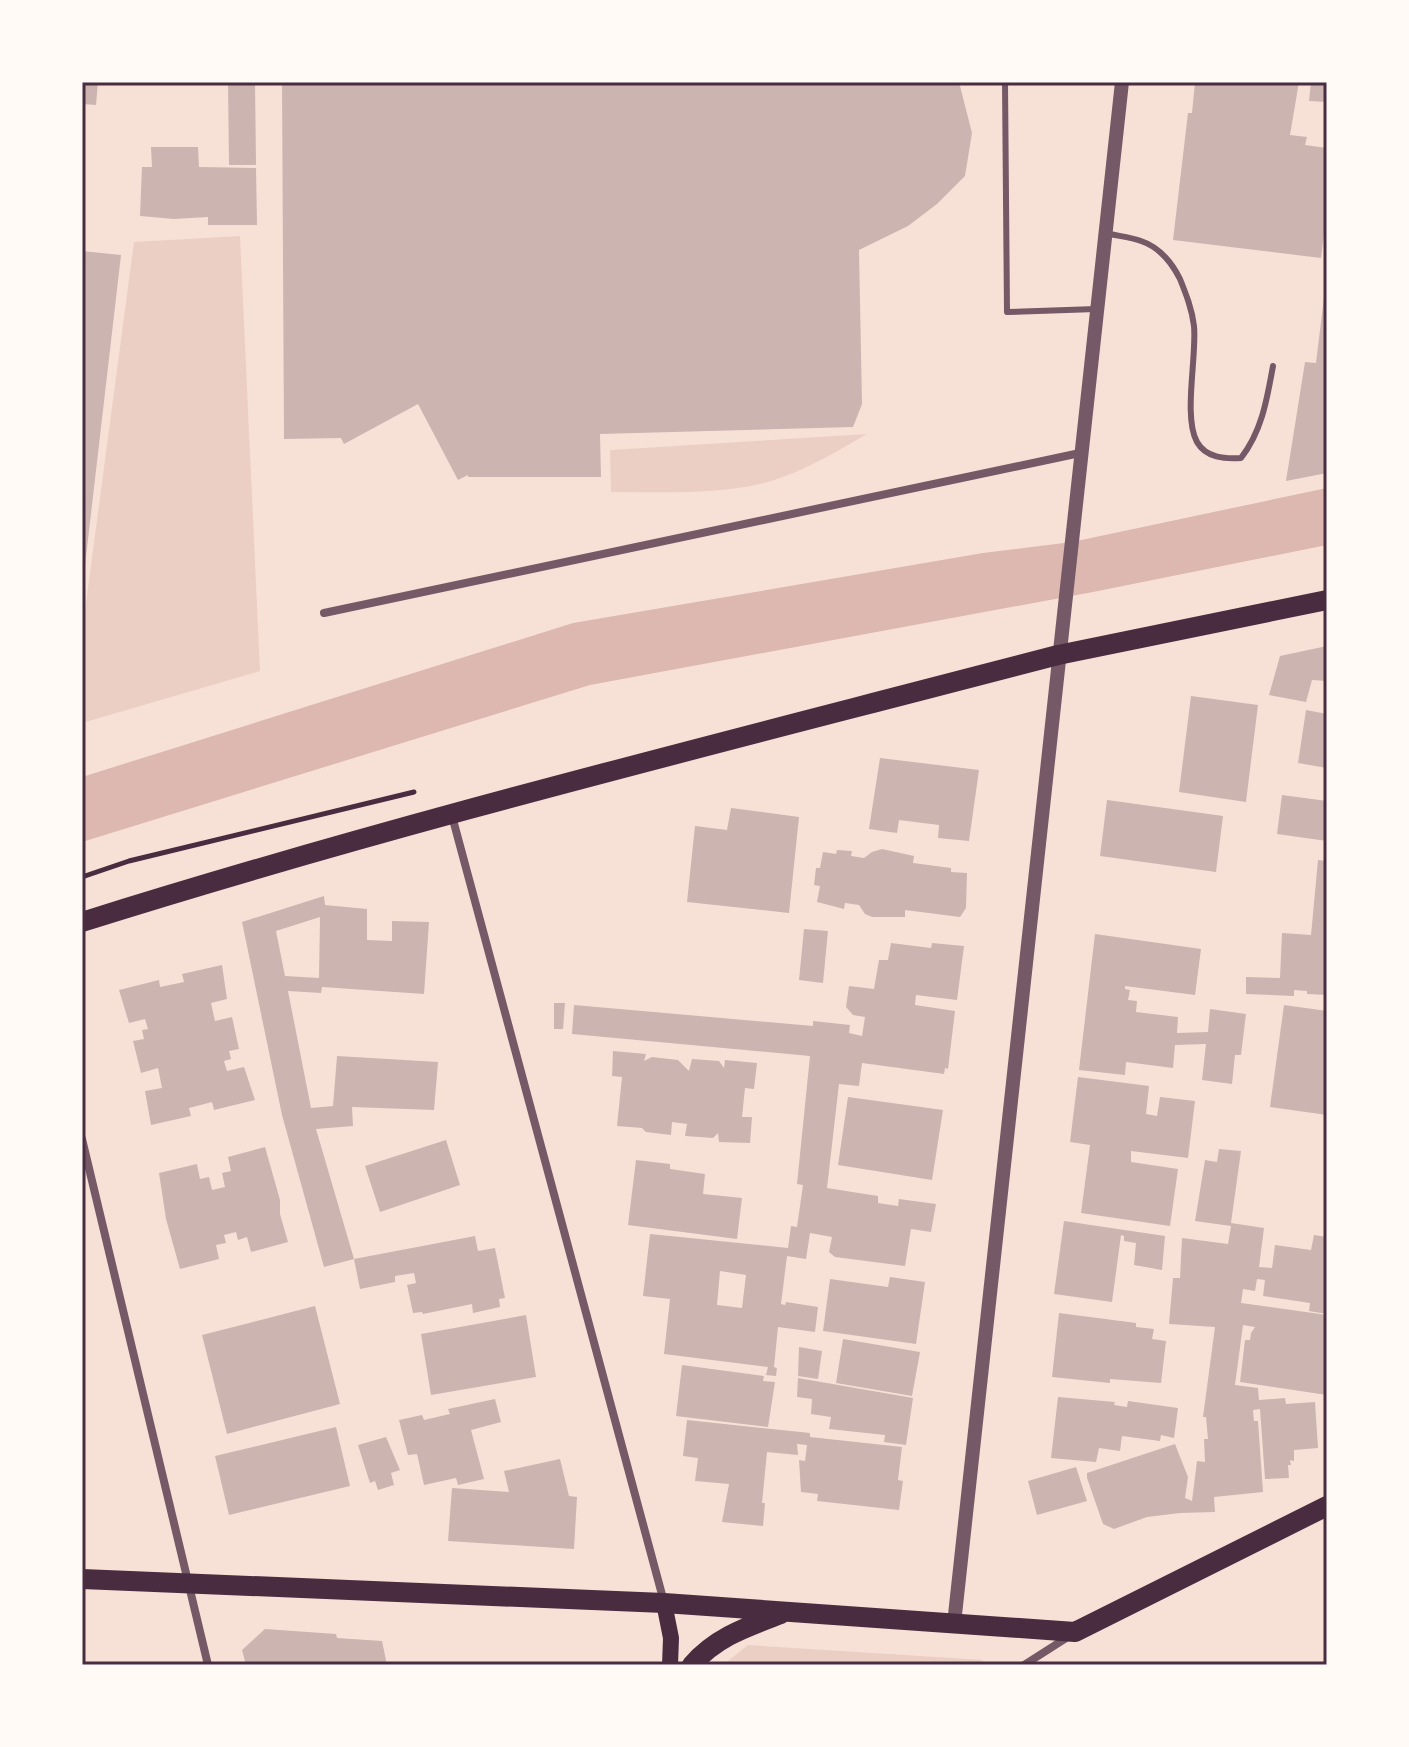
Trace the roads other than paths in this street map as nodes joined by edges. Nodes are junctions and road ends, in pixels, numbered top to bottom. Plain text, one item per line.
1 (1005, 82) edge
2 (1122, 82) edge
3 (1105, 233) junction
4 (1096, 309) junction
5 (1273, 366) dead end
6 (1080, 453) junction
7 (1327, 600) edge
8 (324, 613) dead end
9 (1058, 655) junction
10 (452, 813) junction
11 (82, 922) edge
12 (82, 1139) edge
13 (1327, 1506) edge
14 (82, 1579) edge
15 (188, 1583) junction
16 (664, 1603) junction
17 (788, 1612) junction
18 (954, 1624) junction
19 (1075, 1632) junction
20 (208, 1665) edge
21 (670, 1665) edge
22 (692, 1665) edge
23 (1024, 1665) edge

1 - 4 lane
2 - 3 street
3 - 4 street
3 - 5 lane
4 - 6 street
6 - 8 street
6 - 9 street
7 - 9 main road
9 - 10 main road
9 - 18 street
10 - 11 main road
10 - 16 street
12 - 15 street
13 - 19 main road
14 - 15 main road
15 - 16 main road
15 - 20 street
16 - 17 main road
16 - 21 main road
17 - 18 main road
17 - 22 main road
18 - 19 main road
19 - 23 street

